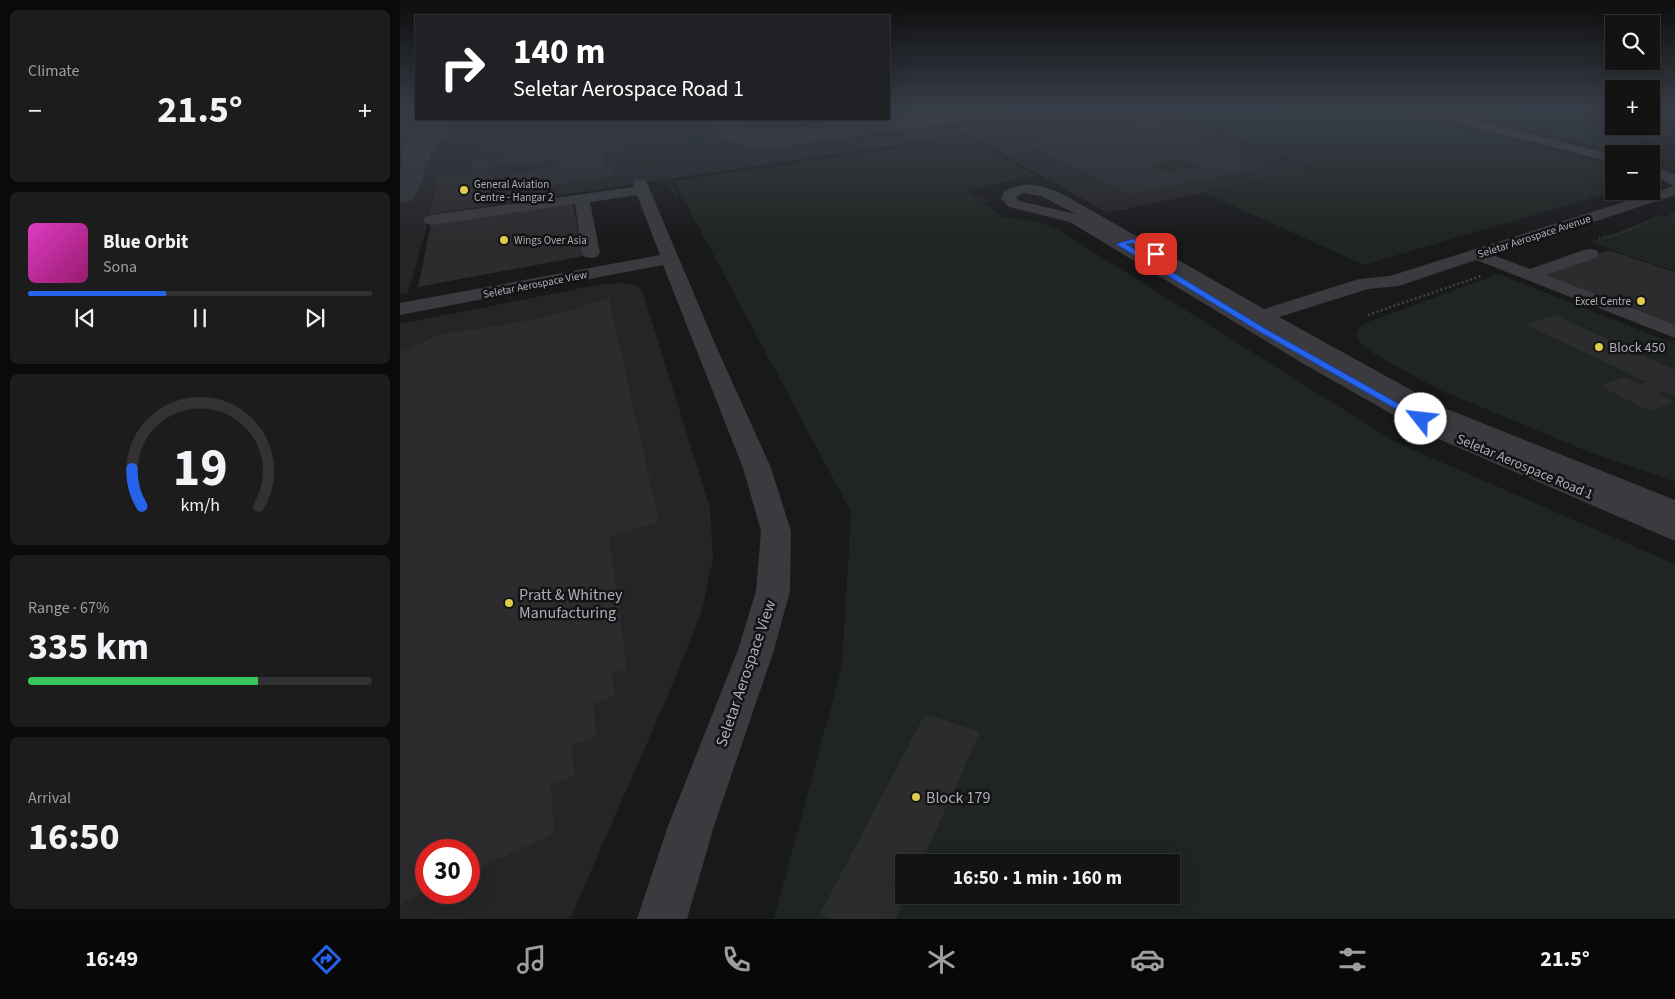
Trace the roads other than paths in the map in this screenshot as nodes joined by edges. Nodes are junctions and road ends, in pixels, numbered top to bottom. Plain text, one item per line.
1 (1660, 173) edge
2 (1675, 182) edge
3 (1675, 190) edge
4 (582, 199) junction
5 (431, 220) dead end
6 (1126, 242) junction
7 (590, 253) dead end
8 (1478, 254) junction
9 (1590, 254) dead end
10 (670, 258) junction
11 (1529, 275) junction
12 (1216, 289) junction
13 (400, 309) edge
14 (1316, 314) junction
15 (1263, 323) junction
16 (1675, 332) edge
17 (1324, 351) junction
18 (1675, 512) edge
19 (1675, 530) edge
20 (662, 919) edge

1 - 2 street
3 - 8 street, Seletar Aerospace Avenue
4 - 5 street
4 - 7 street
4 - 10 street, Seletar Aerospace View
6 - 6 street, Seletar Aerospace Road 1
6 - 12 street, Seletar Aerospace Road 1
6 - 15 street, Seletar Aerospace Road 1
8 - 11 street
8 - 14 street, Seletar Aerospace Avenue
9 - 11 street
10 - 13 street, Seletar Aerospace View
10 - 20 street, Seletar Aerospace View
11 - 16 street
12 - 14 street
12 - 15 street, Seletar Aerospace Road 1
14 - 15 street, Seletar Aerospace Avenue
14 - 17 street
15 - 17 street, Seletar Aerospace Road 1
15 - 19 street, Seletar Aerospace Road 1
17 - 18 street, Seletar Aerospace Road 1

